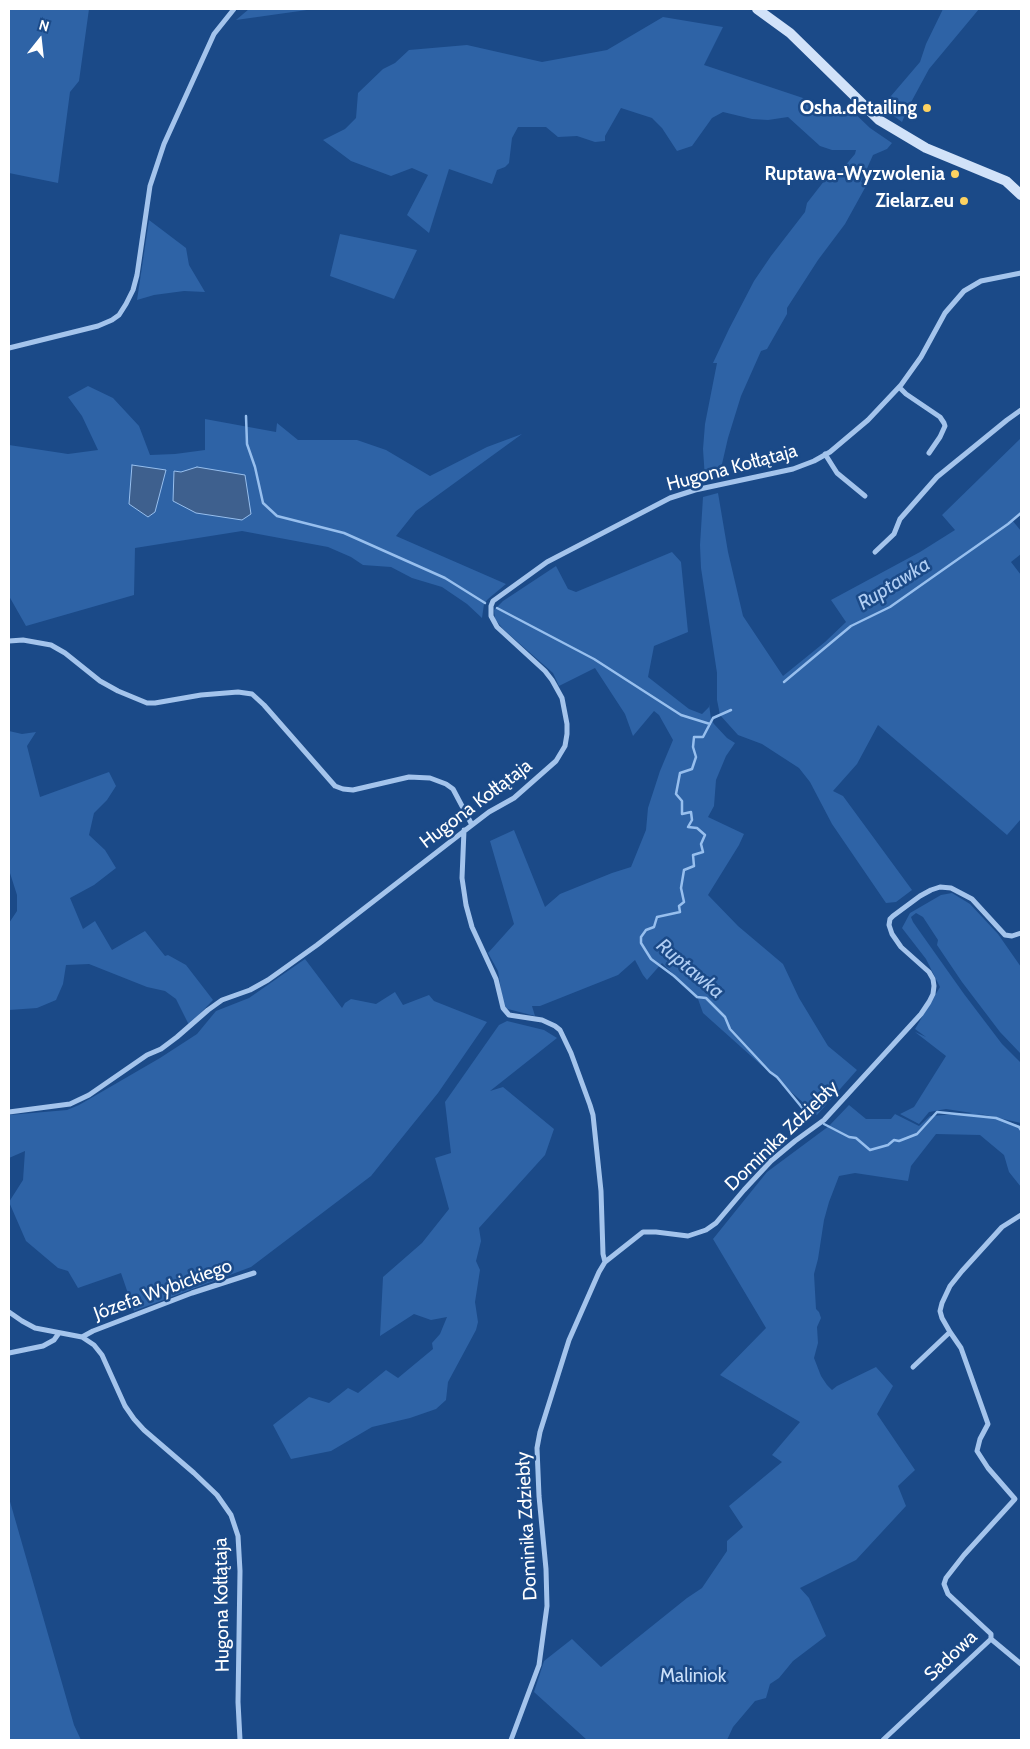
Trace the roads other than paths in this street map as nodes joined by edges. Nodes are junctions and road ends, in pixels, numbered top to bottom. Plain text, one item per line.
1 (234, 9) edge
2 (757, 9) edge
3 (1021, 194) edge
4 (1021, 273) edge
5 (9, 348) edge
6 (899, 387) junction
7 (1021, 410) edge
8 (929, 453) dead end
9 (825, 454) junction
10 (865, 496) dead end
11 (875, 552) dead end
12 (9, 641) edge
13 (472, 825) junction
14 (464, 830) junction
15 (1021, 933) edge
16 (9, 1112) edge
17 (1021, 1215) edge
18 (605, 1262) junction
19 (254, 1273) dead end
20 (9, 1312) edge
21 (950, 1332) junction
22 (58, 1333) junction
23 (82, 1337) junction
24 (9, 1353) edge
25 (913, 1367) dead end
26 (991, 1639) junction
27 (1021, 1664) edge
28 (240, 1740) edge
29 (511, 1740) edge
30 (883, 1740) edge

1 - 5 street
2 - 3 street
4 - 6 street, Hugona Kołłątaja
6 - 8 street
6 - 9 street, Hugona Kołłątaja
7 - 11 street
9 - 10 street
9 - 13 street, Hugona Kołłątaja
12 - 13 street
13 - 14 street, Hugona Kołłątaja
14 - 16 street, Hugona Kołłątaja
14 - 18 street
15 - 18 street, Dominika Zdziebły
17 - 21 street
18 - 29 street, Dominika Zdziebły
19 - 23 street, Józefa Wybickiego
20 - 22 street
21 - 25 street
21 - 26 street, Sadowa
22 - 23 street
22 - 24 street
23 - 28 street, Hugona Kołłątaja
26 - 27 street
26 - 30 street, Sadowa

